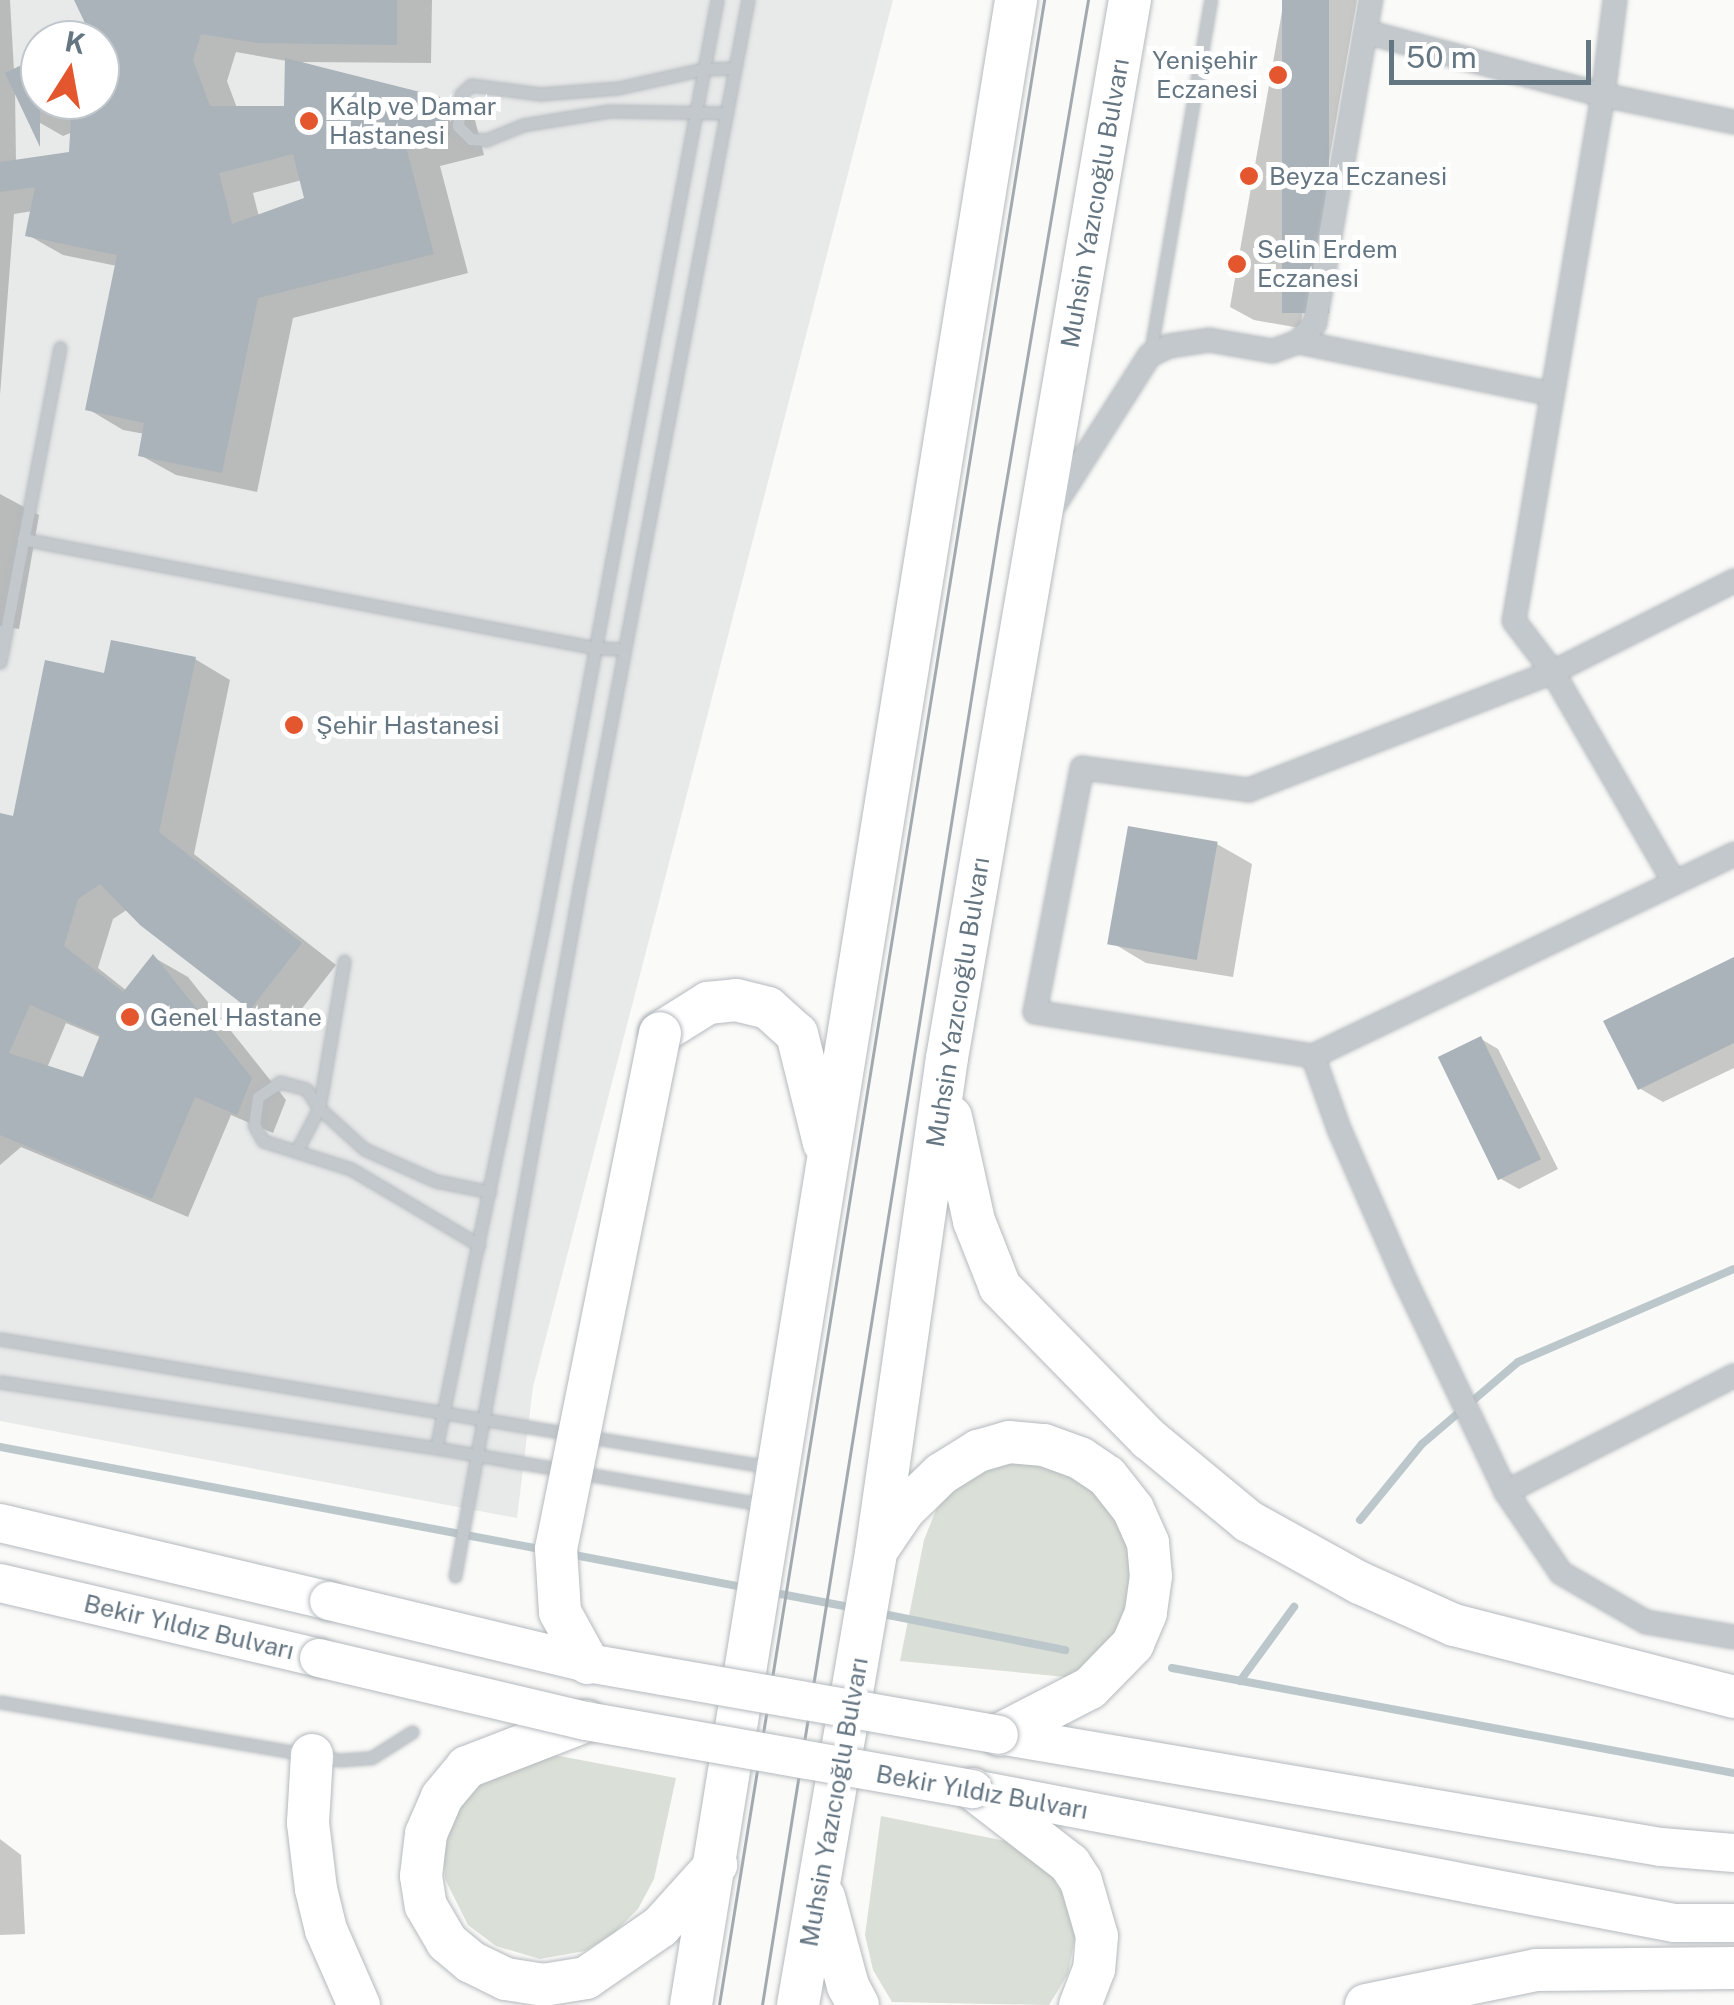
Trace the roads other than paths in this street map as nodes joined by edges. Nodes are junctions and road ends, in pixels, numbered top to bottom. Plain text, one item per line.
1 (717, 0) edge
2 (748, 0) edge
3 (1016, 0) edge
4 (1130, 0) edge
5 (1211, 0) edge
6 (1371, 0) edge
7 (1615, 0) edge
8 (1366, 32) junction
9 (735, 68) junction
10 (704, 69) junction
11 (1602, 95) junction
12 (727, 113) junction
13 (695, 114) junction
14 (1734, 122) edge
15 (1298, 342) junction
16 (60, 348) dead end
17 (1150, 355) junction
18 (1551, 394) junction
19 (1038, 531) junction
20 (24, 539) junction
21 (1734, 580) edge
22 (596, 648) junction
23 (624, 649) junction
24 (0, 662) edge
25 (1553, 672) junction
26 (1734, 854) edge
27 (1674, 882) junction
28 (344, 961) dead end
29 (1313, 1056) junction
30 (947, 1058) junction
31 (318, 1108) junction
32 (297, 1150) junction
33 (828, 1161) junction
34 (490, 1192) junction
35 (479, 1245) junction
36 (0, 1339) edge
37 (1730, 1380) edge
38 (0, 1382) edge
39 (444, 1415) junction
40 (482, 1422) junction
41 (436, 1448) junction
42 (476, 1456) junction
43 (776, 1488) junction
44 (1506, 1492) junction
45 (0, 1523) edge
46 (876, 1553) junction
47 (455, 1576) dead end
48 (0, 1583) edge
49 (1734, 1637) edge
50 (588, 1662) junction
51 (1734, 1697) edge
52 (0, 1702) edge
53 (586, 1721) junction
54 (412, 1732) dead end
55 (999, 1735) junction
56 (312, 1755) junction
57 (972, 1789) junction
58 (1734, 1853) edge
59 (717, 1864) junction
60 (821, 1887) junction
61 (1734, 1923) edge
62 (1734, 1968) edge
63 (359, 2005) edge
64 (691, 2005) edge
65 (798, 2005) edge
66 (858, 2005) edge
67 (1080, 2005) edge
68 (1366, 2005) edge

1 - 10 lane
2 - 9 lane
3 - 33 highway
4 - 19 highway, Muhsin Yazıcıoğlu Bulvarı
5 - 17 lane
6 - 8 street
7 - 11 street
8 - 11 street
8 - 15 street
9 - 10 lane
9 - 12 lane
10 - 13 lane
10 - 13 lane
11 - 14 street
11 - 18 street
12 - 13 lane
12 - 23 lane
13 - 22 lane
15 - 17 street
15 - 18 street
16 - 20 lane
17 - 19 street
18 - 25 street
19 - 30 highway, Muhsin Yazıcıoğlu Bulvarı
20 - 22 lane
20 - 24 lane
21 - 25 street
22 - 23 lane
22 - 34 lane
23 - 40 lane
25 - 27 street
25 - 29 street
26 - 27 street
27 - 29 street
28 - 31 lane
29 - 44 street
30 - 46 highway, Muhsin Yazıcıoğlu Bulvarı
30 - 51 highway
31 - 32 lane
31 - 32 lane
31 - 34 lane
32 - 35 lane
33 - 43 highway
33 - 50 highway, bridge
34 - 35 lane
35 - 39 lane
36 - 39 lane
37 - 44 street
38 - 41 lane
39 - 40 lane
39 - 41 lane
40 - 42 lane
40 - 43 lane
41 - 42 lane
42 - 43 lane
42 - 47 lane
43 - 59 highway, bridge
44 - 49 street
45 - 50 main road, bridge
46 - 55 highway
46 - 60 highway, Muhsin Yazıcıoğlu Bulvarı, bridge
48 - 53 main road, Bekir Yıldız Bulvarı, bridge
50 - 55 main road, bridge
52 - 56 lane
53 - 57 main road, Bekir Yıldız Bulvarı, bridge
53 - 59 highway
54 - 56 lane
55 - 58 main road
56 - 63 highway
57 - 61 main road, Bekir Yıldız Bulvarı
57 - 67 highway
59 - 64 highway
60 - 65 highway, Muhsin Yazıcıoğlu Bulvarı
60 - 66 highway
62 - 68 highway

